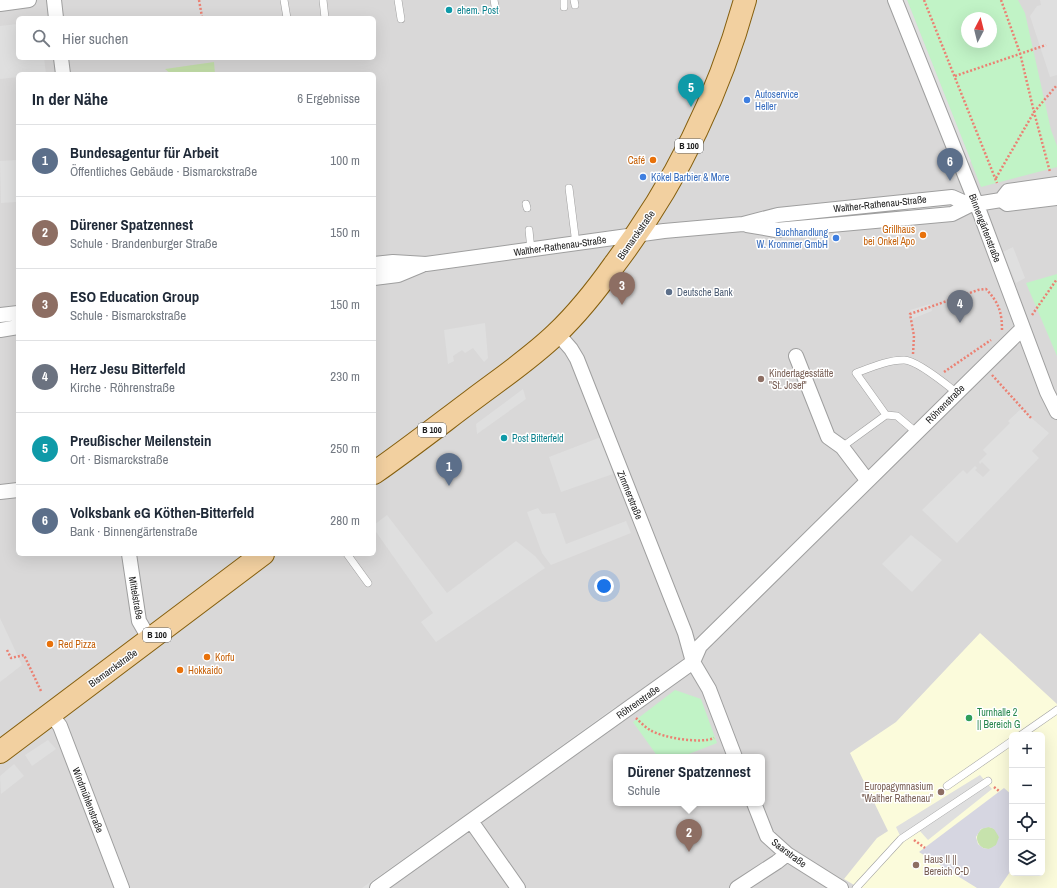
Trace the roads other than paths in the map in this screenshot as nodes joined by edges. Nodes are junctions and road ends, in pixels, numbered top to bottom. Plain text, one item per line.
1 (29, 0) edge
2 (54, 0) edge
3 (284, 0) edge
4 (323, 0) edge
5 (398, 0) edge
6 (494, 0) edge
7 (745, 0) edge
8 (895, 0) edge
9 (0, 4) edge
10 (496, 12) dead end
11 (56, 16) edge
12 (287, 16) edge
13 (325, 16) edge
14 (401, 19) dead end
15 (61, 60) edge
16 (63, 72) edge
17 (1055, 182) edge
18 (569, 188) dead end
19 (1057, 198) edge
20 (1001, 200) junction
21 (973, 205) junction
22 (529, 230) dead end
23 (637, 235) junction
24 (576, 244) junction
25 (531, 250) junction
26 (376, 264) edge
27 (426, 264) junction
28 (376, 278) edge
29 (16, 312) edge
30 (0, 315) edge
31 (16, 327) edge
32 (1023, 328) junction
33 (0, 330) edge
34 (557, 333) junction
35 (796, 356) dead end
36 (957, 393) junction
37 (1057, 412) edge
38 (886, 415) junction
39 (916, 432) junction
40 (842, 447) junction
41 (376, 472) edge
42 (867, 480) junction
43 (16, 490) edge
44 (0, 492) edge
45 (129, 556) edge
46 (260, 556) edge
47 (348, 556) edge
48 (368, 583) dead end
49 (150, 640) junction
50 (693, 662) junction
51 (1057, 710) edge
52 (51, 714) junction
53 (1025, 732) edge
54 (1009, 743) edge
55 (0, 752) edge
56 (734, 754) edge
57 (988, 781) dead end
58 (946, 786) dead end
59 (755, 806) edge
60 (471, 821) junction
61 (787, 854) junction
62 (122, 888) edge
63 (377, 888) edge
64 (518, 888) edge
65 (737, 888) edge
66 (842, 888) edge
67 (856, 888) edge

1 - 9 street
2 - 11 street
3 - 12 lane
4 - 13 lane
5 - 14 lane
6 - 10 lane
7 - 23 main road, Bismarckstraße / B 100
8 - 21 street, Binnengärtenstraße
15 - 16 street
17 - 20 street, Walther-Rathenau-Straße
18 - 24 lane
19 - 20 street, Walther-Rathenau-Straße
20 - 21 street, Walther-Rathenau-Straße
21 - 23 street, Walther-Rathenau-Straße
21 - 32 street, Binnengärtenstraße
22 - 25 lane
23 - 24 street, Walther-Rathenau-Straße
23 - 34 main road, Bismarckstraße / B 100
24 - 25 street, Walther-Rathenau-Straße
25 - 27 street, Walther-Rathenau-Straße
26 - 27 street, Walther-Rathenau-Straße
27 - 28 street, Walther-Rathenau-Straße
29 - 30 street
31 - 33 street
32 - 36 street, Röhrenstraße
32 - 37 street, Binnengärtenstraße
34 - 41 main road, Bismarckstraße / B 100
34 - 50 street, Zimmerstraße
35 - 40 street
36 - 38 lane
36 - 39 street, Röhrenstraße
38 - 39 lane
38 - 40 lane
39 - 42 street, Röhrenstraße
40 - 42 street
42 - 50 street, Röhrenstraße
43 - 44 street
45 - 49 street, Mittelstraße
46 - 49 main road, Bismarckstraße / B 100
47 - 48 lane
49 - 52 main road, Bismarckstraße / B 100
50 - 56 street
50 - 60 street, Röhrenstraße
51 - 53 lane
52 - 55 main road, Bismarckstraße / B 100
52 - 62 street, Windmühlenstraße
54 - 58 lane
57 - 67 lane
59 - 61 street, Saarstraße
60 - 63 street, Röhrenstraße
60 - 64 street
61 - 65 street
61 - 66 street, Saarstraße

